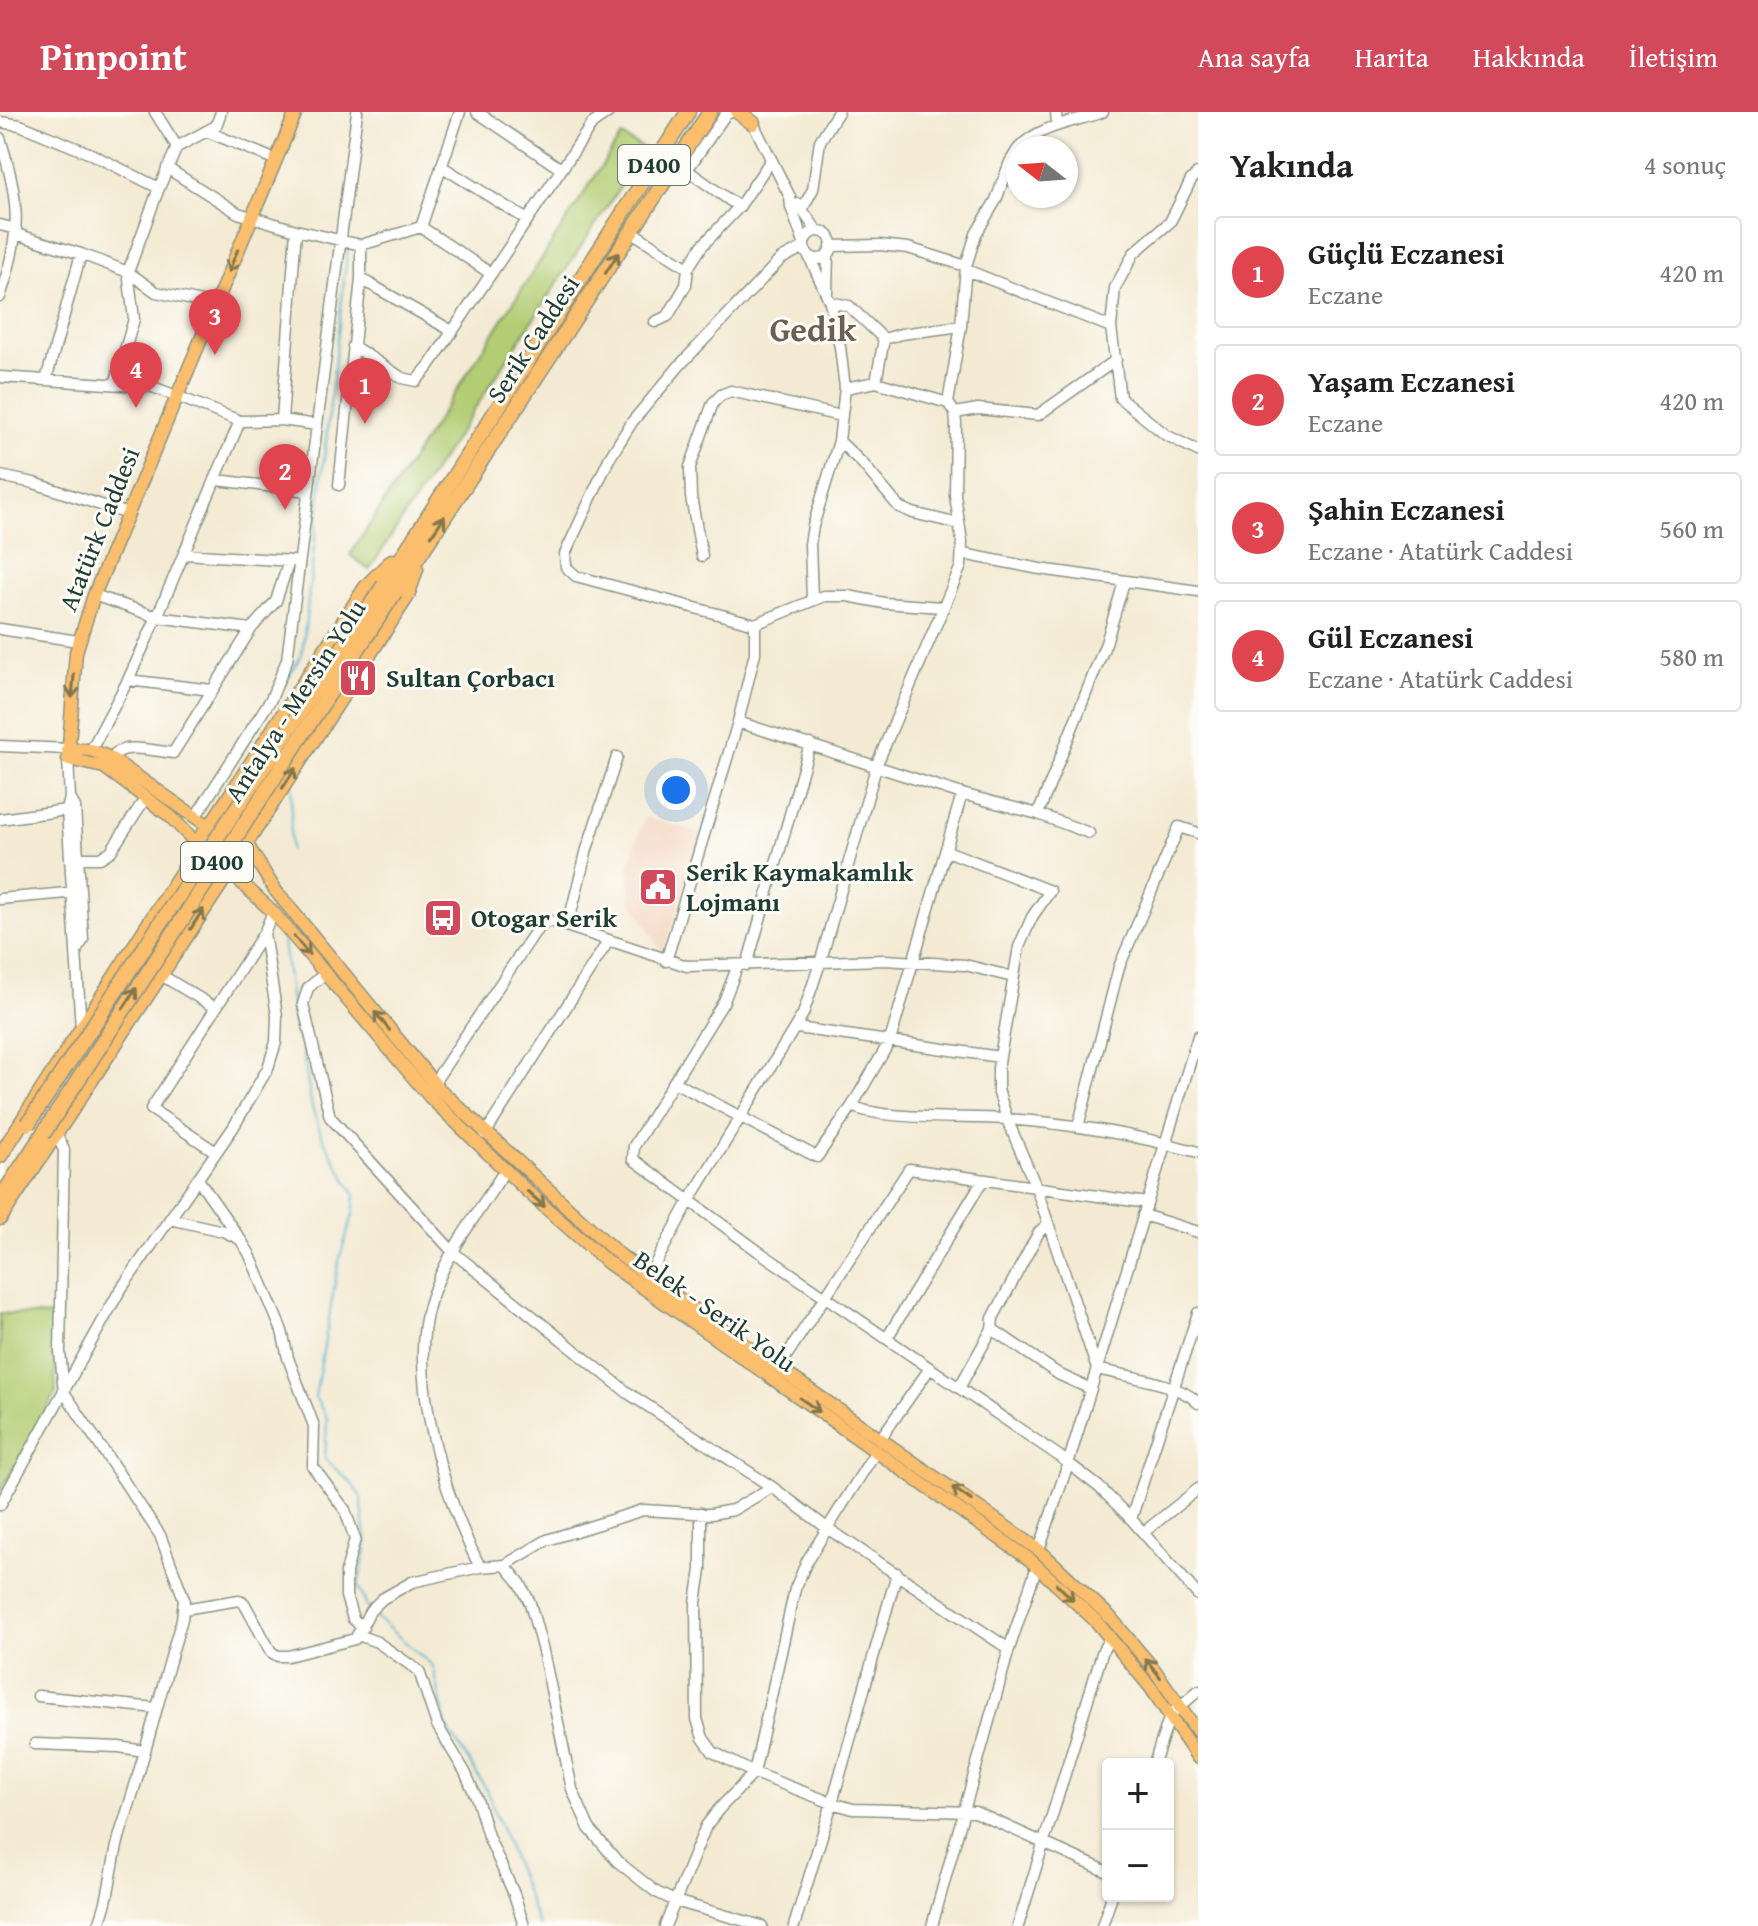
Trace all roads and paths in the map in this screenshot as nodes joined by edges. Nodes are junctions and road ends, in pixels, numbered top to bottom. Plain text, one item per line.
1 (155, 112) edge
2 (221, 112) edge
3 (296, 112) edge
4 (357, 112) edge
5 (460, 112) edge
6 (477, 112) edge
7 (688, 112) edge
8 (700, 112) edge
9 (710, 112) edge
10 (731, 112) edge
11 (738, 112) edge
12 (838, 112) edge
13 (1056, 112) edge
14 (1103, 112) edge
15 (602, 113) edge
16 (751, 116) edge
17 (0, 122) edge
18 (1057, 125) junction
19 (206, 131) junction
20 (1033, 136) edge
21 (0, 138) edge
22 (177, 147) junction
23 (2, 150) edge
24 (276, 160) junction
25 (771, 160) junction
26 (441, 166) junction
27 (682, 167) junction
28 (167, 168) junction
29 (561, 169) junction
30 (1006, 173) edge
31 (1198, 173) edge
32 (159, 188) junction
33 (656, 194) junction
34 (790, 197) junction
35 (739, 207) junction
36 (803, 208) junction
37 (251, 218) junction
38 (526, 219) junction
39 (0, 225) edge
40 (421, 227) junction
41 (296, 230) junction
42 (817, 231) junction
43 (16, 232) junction
44 (632, 232) junction
45 (340, 240) junction
46 (361, 245) junction
47 (805, 248) junction
48 (830, 250) junction
49 (81, 254) junction
50 (688, 268) junction
51 (966, 268) junction
52 (128, 272) junction
53 (490, 273) junction
54 (361, 279) junction
55 (1, 292) edge
56 (828, 297) junction
57 (215, 305) junction
58 (655, 322) dead end
59 (961, 326) junction
60 (1111, 327) junction
61 (452, 331) junction
62 (884, 339) junction
63 (353, 346) junction
64 (1116, 360) junction
65 (0, 377) edge
66 (46, 380) junction
67 (876, 382) junction
68 (115, 384) junction
69 (845, 388) junction
70 (177, 395) junction
71 (948, 403) junction
72 (955, 413) junction
73 (841, 416) junction
74 (282, 420) junction
75 (240, 421) junction
76 (317, 425) junction
77 (839, 441) junction
78 (1198, 451) edge
79 (0, 476) edge
80 (217, 480) junction
81 (339, 485) dead end
82 (308, 491) junction
83 (128, 514) junction
84 (959, 524) junction
85 (416, 548) junction
86 (185, 554) junction
87 (963, 554) junction
88 (702, 556) dead end
89 (294, 561) junction
90 (1124, 582) junction
91 (389, 588) junction
92 (1198, 591) edge
93 (94, 595) junction
94 (812, 599) junction
95 (942, 607) junction
96 (157, 617) junction
97 (755, 624) junction
98 (0, 629) edge
99 (251, 629) junction
100 (78, 641) junction
101 (128, 680) junction
102 (212, 690) junction
103 (738, 722) junction
104 (810, 744) junction
105 (0, 746) edge
106 (91, 750) junction
107 (68, 754) junction
108 (617, 757) dead end
109 (107, 762) junction
110 (877, 764) junction
111 (962, 794) junction
112 (146, 797) junction
113 (70, 798) junction
114 (67, 810) junction
115 (1038, 814) junction
116 (196, 816) junction
117 (0, 819) edge
118 (210, 827) junction
119 (1089, 833) dead end
120 (1198, 833) edge
121 (246, 843) junction
122 (199, 846) junction
123 (947, 851) junction
124 (78, 858) junction
125 (229, 871) junction
126 (76, 892) junction
127 (0, 899) edge
128 (273, 912) junction
129 (568, 925) junction
130 (264, 933) junction
131 (609, 940) junction
132 (666, 961) junction
133 (914, 962) junction
134 (820, 963) junction
135 (742, 965) junction
136 (325, 973) junction
137 (161, 975) junction
138 (1013, 977) junction
139 (214, 1007) junction
140 (797, 1028) junction
141 (81, 1029) junction
142 (1198, 1036) edge
143 (890, 1041) junction
144 (1000, 1057) junction
145 (676, 1083) junction
146 (430, 1088) junction
147 (852, 1106) junction
148 (742, 1118) junction
149 (1007, 1119) junction
150 (1078, 1127) junction
151 (49, 1134) junction
152 (485, 1134) junction
153 (1166, 1143) junction
154 (2, 1147) edge
155 (216, 1152) junction
156 (1198, 1152) edge
157 (0, 1169) edge
158 (505, 1170) junction
159 (198, 1179) junction
160 (983, 1180) junction
161 (1036, 1187) junction
162 (0, 1199) edge
163 (690, 1200) junction
164 (1147, 1203) junction
165 (1143, 1215) junction
166 (0, 1218) edge
167 (170, 1219) junction
168 (1048, 1224) junction
169 (1198, 1232) edge
170 (240, 1239) junction
171 (453, 1252) junction
172 (648, 1277) junction
173 (825, 1296) junction
174 (1198, 1316) edge
175 (992, 1329) junction
176 (887, 1338) junction
177 (779, 1367) junction
178 (930, 1368) junction
179 (1097, 1369) junction
180 (959, 1388) junction
181 (1091, 1389) junction
182 (1174, 1389) junction
183 (64, 1392) junction
184 (1196, 1398) edge
185 (881, 1438) junction
186 (876, 1451) junction
187 (1068, 1464) junction
188 (772, 1487) junction
189 (1198, 1489) edge
190 (0, 1505) edge
191 (701, 1513) junction
192 (1131, 1519) junction
193 (827, 1528) junction
194 (1144, 1532) junction
195 (1039, 1550) junction
196 (505, 1565) junction
197 (1037, 1566) junction
198 (480, 1567) junction
199 (897, 1573) junction
200 (1197, 1593) edge
201 (184, 1609) junction
202 (360, 1631) junction
203 (1110, 1638) junction
204 (1009, 1649) junction
205 (1198, 1691) edge
206 (38, 1696) dead end
207 (1180, 1705) junction
208 (156, 1708) junction
209 (1170, 1715) junction
210 (1198, 1732) edge
211 (35, 1744) dead end
212 (144, 1751) junction
213 (1156, 1758) edge
214 (1198, 1758) edge
215 (754, 1773) junction
216 (832, 1803) junction
217 (963, 1810) junction
218 (1042, 1844) junction
219 (1102, 1869) edge
220 (675, 1901) junction
221 (1110, 1902) edge
222 (98, 1926) edge
223 (524, 1926) edge
224 (665, 1926) edge
225 (762, 1926) edge
226 (794, 1926) edge
227 (932, 1926) edge
228 (1018, 1926) edge
229 (1102, 1926) edge

1 - 22 street
2 - 19 street
3 - 24 main road, Atatürk Caddesi
4 - 45 street
5 - 26 street
6 - 29 street
7 - 85 highway, Serik Caddesi / D400
8 - 33 highway
9 - 27 highway, Serik Caddesi / D400
10 - 27 street
11 - 16 highway
12 - 36 street
13 - 18 street
14 - 18 street
15 - 29 street
16 - 25 street
17 - 32 street
18 - 20 street
19 - 22 street
19 - 24 street
21 - 23 street
22 - 28 street
23 - 43 street
24 - 37 main road, Atatürk Caddesi
25 - 34 street
25 - 35 street
26 - 38 street
26 - 40 street
27 - 33 highway, Serik Caddesi / D400
27 - 35 street
28 - 32 street
28 - 37 street
29 - 38 street
30 - 51 street
31 - 60 street
32 - 52 street
33 - 44 highway, Serik Caddesi / D400
34 - 36 street
34 - 47 street
35 - 50 street
36 - 42 street
37 - 41 street
37 -> 57 main road, Atatürk Caddesi
38 - 53 street
39 - 43 street
40 - 46 street
40 - 53 street
41 - 45 street
41 - 74 street
42 - 47 street
42 - 48 street
43 - 49 street
43 - 55 street
44 - 50 street
85 -> 44 highway, Serik Caddesi / D400
45 - 46 street
45 - 76 street
46 - 54 street
47 - 48 street
47 - 56 street
47 - 97 street
48 - 51 street
48 - 56 street
49 - 52 street
49 - 66 street
50 - 58 street
51 - 59 street
51 - 60 street
52 - 57 street
52 - 68 street
53 - 61 street
54 - 61 street
54 - 63 street
56 - 62 street
56 - 69 street
57 - 70 main road, Atatürk Caddesi
59 - 62 street
59 - 71 street
60 - 64 street
61 - 63 street
62 - 67 street
63 - 81 street
64 - 72 street
64 - 78 street
65 - 66 street
66 - 68 street
67 - 69 street
67 - 71 street
68 - 70 street
69 - 73 street
70 - 75 street
70 - 83 main road, Atatürk Caddesi
71 - 72 street
72 - 84 street
73 - 77 street
73 - 88 street
74 - 75 street
74 - 76 street
75 - 80 street
76 - 82 street
77 - 84 street
77 - 94 street
79 - 83 street
80 - 82 street
80 - 86 street
82 - 89 street
83 - 93 main road, Atatürk Caddesi
84 - 87 street
85 - 91 highway, Serik Caddesi / D400
85 - 118 highway
121 -> 85 highway
86 - 89 street
86 - 96 street
87 - 90 street
87 - 95 street
89 - 99 street
89 - 116 street
90 - 92 street
90 - 115 street
151 -> 91 highway, Antalya - Mersin Yolu / D400, bridge
91 - 157 highway, Antalya - Mersin Yolu / D400, bridge
93 - 96 street
93 - 100 main road, Atatürk Caddesi
94 - 95 street
94 - 97 street
95 - 110 street
96 - 99 street
96 - 101 street
97 - 103 street
98 - 100 street
99 - 102 street
100 -> 107 main road, Atatürk Caddesi
101 - 102 street
101 - 106 street
102 - 109 street
103 - 104 street
103 - 132 street
104 - 110 street
104 - 135 street
105 - 107 street
106 - 107 main road
106 - 109 main road
107 - 109 main road
107 - 113 street, Atatürk Caddesi
108 - 129 street
109 - 112 main road
109 - 116 main road
110 - 111 street
110 - 134 street
111 - 115 street
111 - 123 street
112 - 122 main road
112 - 124 street
113 - 114 street, Atatürk Caddesi
113 - 124 street
114 - 117 street
114 - 126 street, Atatürk Caddesi
115 - 119 street
116 - 118 main road
118 - 121 highway
118 - 122 highway
120 - 150 street
121 - 125 highway
146 -> 121 main road, Belek - Serik Yolu
122 - 125 highway
122 - 141 highway
123 - 133 street
123 - 138 street
124 - 126 street
125 - 128 main road, Belek - Serik Yolu
137 -> 125 highway
126 - 127 street
126 - 141 street, Atatürk Caddesi
128 - 130 street
128 -> 136 main road, Belek - Serik Yolu
129 - 131 street
129 - 146 street
130 - 139 street
130 - 155 street
131 - 132 street
131 - 152 street
132 - 135 street
133 - 134 street
133 - 138 street
133 - 143 street
134 - 135 street
134 - 140 street
135 - 145 street
136 - 146 main road, Belek - Serik Yolu
136 - 171 street
137 - 139 street
137 - 151 highway
138 - 144 street
139 - 155 street
140 - 143 street
140 - 148 street
141 - 154 highway
142 - 153 street
143 - 144 street
143 - 147 street
144 - 149 street
145 - 148 street
145 - 163 street
146 - 152 main road, Belek - Serik Yolu
146 - 158 main road, Belek - Serik Yolu
147 - 148 street
147 - 149 street
148 - 163 street
149 - 150 street
149 - 161 street
150 - 153 street
151 - 162 highway, Antalya - Mersin Yolu / D400
151 - 166 highway
151 - 183 street
152 - 172 main road, Belek - Serik Yolu
153 - 156 street
153 - 164 street
155 - 159 street
158 - 171 street
158 -> 186 main road, Belek - Serik Yolu
159 - 167 street
159 - 170 street
160 - 161 street
160 - 173 street
160 - 176 street
161 - 164 street
161 - 168 street
163 - 172 street
163 - 173 street
164 - 165 street
165 - 169 street
165 - 179 street
167 - 170 street
167 - 183 street
168 - 175 street
168 - 179 street
170 - 202 street
171 - 188 street
171 - 198 street
172 - 177 main road, Belek - Serik Yolu
173 - 176 street
173 - 177 street
174 - 182 street
175 - 180 street
175 - 181 street
176 - 178 street
177 - 185 main road, Belek - Serik Yolu
178 - 180 street
178 - 185 street
179 - 181 street
179 - 182 street
180 - 187 street
181 - 187 street
182 - 184 street
182 - 192 street
183 - 190 street
183 - 201 street
195 -> 185 main road, Belek - Serik Yolu
186 - 193 street
186 - 197 main road, Belek - Serik Yolu
187 - 192 street
187 - 195 street
188 - 191 street
188 - 193 street
189 - 194 street
191 - 196 street
191 - 215 street
192 - 194 street
193 - 199 street
193 - 215 street
194 - 200 street
207 -> 195 main road, Belek - Serik Yolu
196 - 198 street
196 - 220 street
197 -> 203 main road, Belek - Serik Yolu
197 - 204 street
198 - 202 street
199 - 204 street
199 - 216 street
201 - 202 street
201 - 208 street
202 - 223 street
203 - 209 main road, Belek - Serik Yolu
203 - 218 street
204 - 217 street
205 - 207 street
206 - 208 street
207 - 209 street
207 - 210 main road, Belek - Serik Yolu
208 - 212 street
209 - 213 street
209 - 214 main road, Belek - Serik Yolu
211 - 212 street
212 - 222 street
215 - 216 street
215 - 220 street
216 - 217 street
216 - 226 street
217 - 218 street
217 - 227 street
218 - 219 street
218 - 228 street
220 - 224 street
220 - 225 street
221 - 229 street

